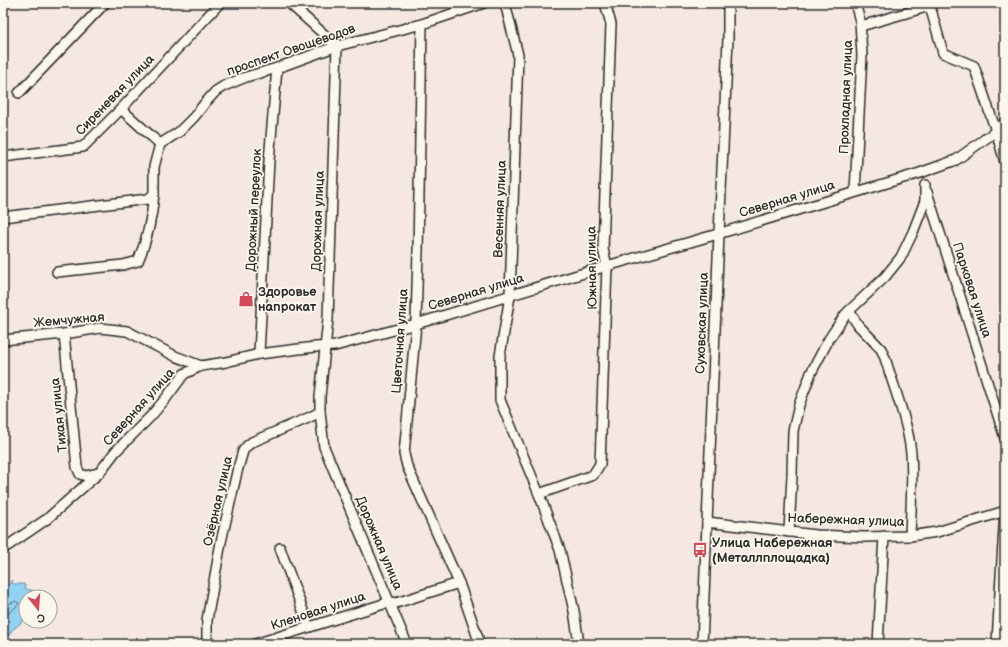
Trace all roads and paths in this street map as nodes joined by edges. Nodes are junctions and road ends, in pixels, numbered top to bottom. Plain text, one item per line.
1 (104, 3) edge
2 (220, 3) edge
3 (289, 3) edge
4 (484, 3) edge
5 (505, 3) edge
6 (606, 3) edge
7 (728, 3) edge
8 (855, 3) edge
9 (422, 24) junction
10 (861, 26) junction
11 (337, 46) junction
12 (277, 68) junction
13 (19, 93) dead end
14 (120, 109) junction
15 (1005, 122) edge
16 (996, 131) junction
17 (160, 144) junction
18 (3, 157) edge
19 (1005, 162) edge
20 (920, 173) junction
21 (925, 185) junction
22 (855, 192) junction
23 (154, 194) junction
24 (3, 217) edge
25 (719, 234) junction
26 (607, 266) junction
27 (57, 272) dead end
28 (510, 296) junction
29 (849, 311) junction
30 (416, 324) junction
31 (64, 334) junction
32 (3, 340) edge
33 (325, 346) junction
34 (259, 354) junction
35 (201, 366) junction
36 (320, 412) junction
37 (1005, 438) edge
38 (99, 473) junction
39 (539, 494) junction
40 (1005, 511) edge
41 (707, 522) junction
42 (789, 532) junction
43 (884, 536) junction
44 (910, 536) junction
45 (280, 548) dead end
46 (3, 549) edge
47 (459, 583) junction
48 (390, 602) junction
49 (309, 627) junction
50 (997, 641) dead end
51 (208, 644) edge
52 (255, 644) edge
53 (407, 644) edge
54 (480, 644) edge
55 (579, 644) edge
56 (702, 644) edge
57 (878, 644) edge

1 - 13 street
2 - 14 street, Сиреневая улица
3 - 11 street
4 - 9 street, проспект Овощеводов
5 - 28 street, Весенняя улица
6 - 26 street, Южная улица
7 - 25 street, Суховская улица
8 - 10 street, Прохладная улица
9 - 11 street, проспект Овощеводов
9 - 30 street, Цветочная улица
10 - 16 street
10 - 22 street, Прохладная улица
11 - 12 street, проспект Овощеводов
11 - 33 street, Дорожная улица
12 - 17 street, проспект Овощеводов
12 - 34 street, Дорожный переулок
14 - 17 street
14 - 18 street, Сиреневая улица
15 - 16 street, Северная улица
16 - 19 street
16 - 20 street, Северная улица
17 - 23 street
20 - 21 street, Парковая улица
20 - 22 street, Северная улица
21 - 29 street
21 - 37 street, Парковая улица
22 - 25 street, Северная улица
23 - 24 street
23 - 27 street
25 - 26 street, Северная улица
25 - 41 street, Суховская улица
26 - 28 street, Северная улица
26 - 39 street, Южная улица
28 - 30 street, Северная улица
28 - 39 street, Весенняя улица
29 - 42 street
29 - 44 street
30 - 33 street, Северная улица
30 - 47 street, Цветочная улица
31 - 32 street, Жемчужная
31 - 35 street, Жемчужная
31 - 38 street, Тихая улица
33 - 34 street, Северная улица
33 - 36 street, Дорожная улица
34 - 35 street, Северная улица
35 - 38 street, Северная улица
36 - 48 street, Дорожная улица
36 - 51 street, Озёрная улица
38 - 46 street, Северная улица
39 - 55 street, Весенняя улица
40 - 44 street, Набережная улица
40 - 50 street
41 - 42 street, Набережная улица
41 - 56 street, Суховская улица
42 - 43 street, Набережная улица
43 - 44 street, Набережная улица
43 - 57 street
45 - 49 street
47 - 48 street, Кленовая улица
47 - 54 street, Цветочная улица
48 - 49 street, Кленовая улица
48 - 53 street, Дорожная улица
49 - 52 street, Кленовая улица

